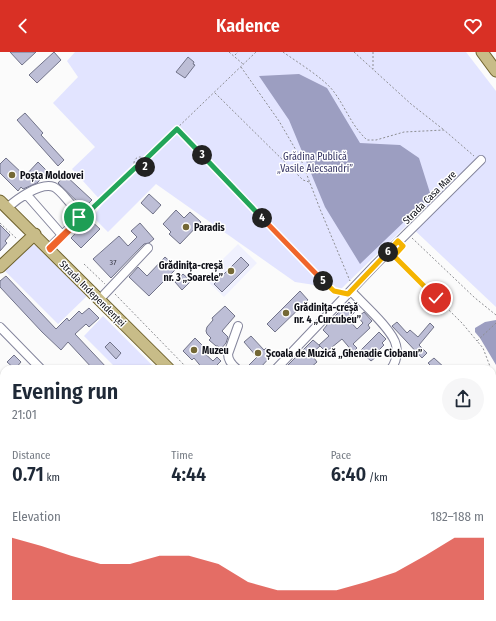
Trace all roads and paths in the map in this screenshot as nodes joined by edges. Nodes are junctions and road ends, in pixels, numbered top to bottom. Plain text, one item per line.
1 (229, 52) edge
2 (238, 52) edge
3 (256, 52) edge
4 (283, 52) edge
5 (354, 52) edge
6 (373, 52) edge
7 (482, 52) edge
8 (234, 55) junction
9 (243, 64) junction
10 (241, 66) junction
11 (495, 69) edge
12 (373, 70) junction
13 (214, 93) junction
14 (177, 129) junction
15 (444, 130) junction
16 (145, 160) junction
17 (480, 160) joint
18 (136, 167) junction
19 (310, 182) junction
20 (26, 194) junction
21 (4, 204) edge
22 (84, 217) dead end
23 (0, 223) edge
24 (35, 234) junction
25 (62, 235) junction
26 (412, 238) dead end
27 (23, 245) junction
28 (49, 248) junction
29 (148, 248) dead end
30 (394, 256) dead end
31 (84, 264) dead end
32 (0, 267) edge
33 (110, 289) junction
34 (351, 291) junction
35 (100, 299) junction
36 (496, 315) edge
37 (496, 324) edge
38 (238, 326) dead end
39 (0, 327) edge
40 (477, 341) junction
41 (37, 365) edge
42 (165, 365) edge
43 (184, 365) edge
44 (233, 365) edge
45 (280, 365) edge
46 (393, 365) edge
47 (489, 365) edge

1 - 8 path
2 - 8 path
3 - 9 path
4 - 15 path
5 - 12 path
6 - 12 path
7 - 11 main road
8 - 9 path
9 - 10 path
10 - 13 path
10 - 19 path
12 - 15 path
13 - 14 path
13 - 19 path
14 - 16 path
14 - 34 path
15 - 17 path
16 - 18 path
16 - 18 path
17 - 34 street, Strada Casa Mare
18 - 22 path
19 - 34 path
20 - 21 street
20 - 25 street
20 - 25 street
21 - 24 main road, Strada Independenței
23 - 27 path
24 - 27 main road
24 - 28 main road, Strada Independenței
25 - 28 street
26 - 36 path
27 - 32 main road
28 - 35 main road, Strada Independenței
29 - 33 street
30 - 40 path
31 - 33 path
33 - 35 street
33 - 43 path
34 - 45 street, Strada Casa Mare
34 - 46 street
35 - 42 main road, Strada Independenței
37 - 40 path
38 - 44 street
39 - 41 street
40 - 47 path

